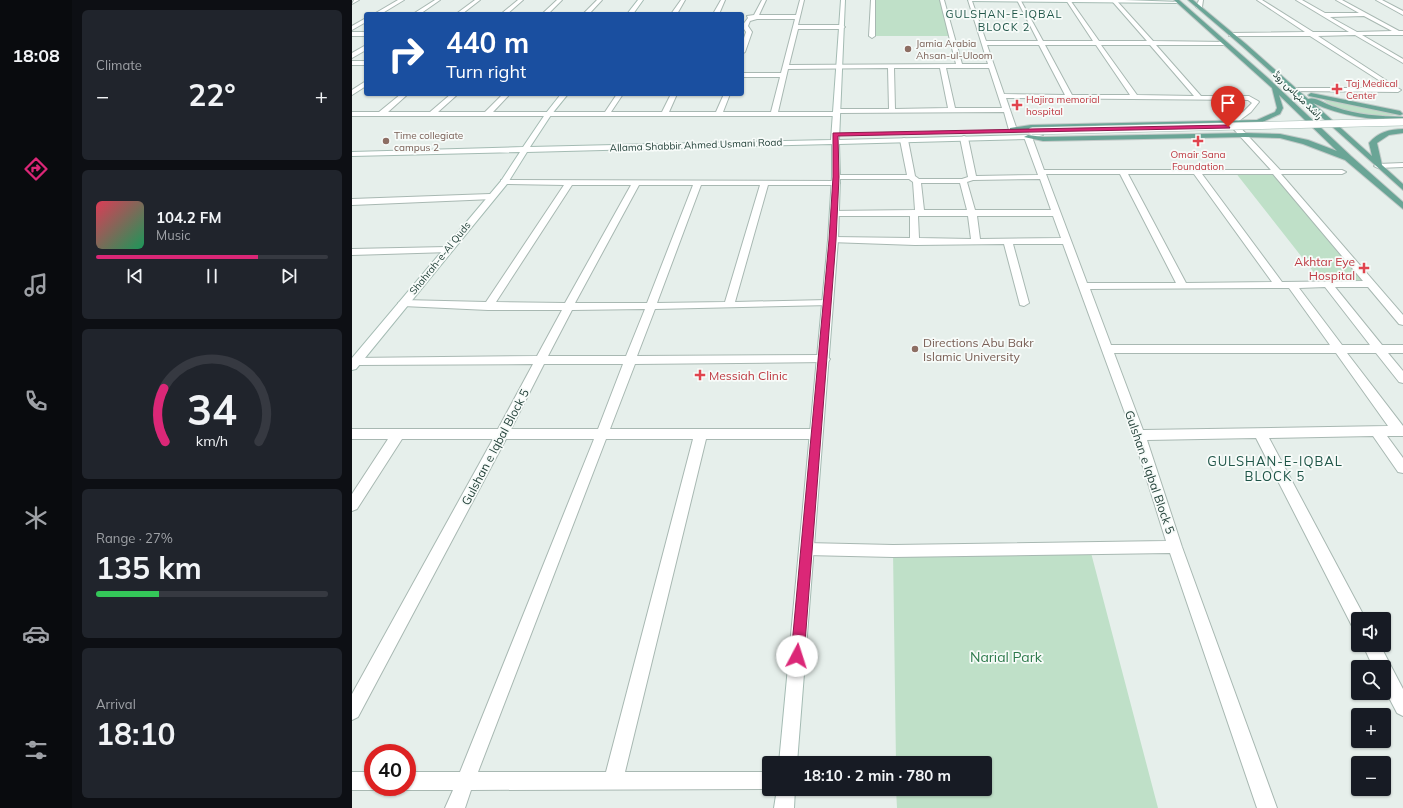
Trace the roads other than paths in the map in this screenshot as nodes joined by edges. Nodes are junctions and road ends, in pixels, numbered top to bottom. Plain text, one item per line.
1 (357, 0) edge
2 (402, 0) edge
3 (438, 0) edge
4 (478, 0) edge
5 (522, 0) edge
6 (560, 0) edge
7 (600, 0) edge
8 (641, 0) edge
9 (683, 0) edge
10 (723, 0) edge
11 (764, 0) edge
12 (802, 0) edge
13 (843, 0) edge
14 (873, 0) edge
15 (942, 0) edge
16 (970, 0) edge
17 (1041, 0) edge
18 (1190, 0) edge
19 (1201, 0) edge
20 (1259, 0) edge
21 (1298, 0) edge
22 (1338, 0) edge
23 (1378, 0) edge
24 (1019, 1) junction
25 (1068, 1) junction
26 (1114, 1) junction
27 (1131, 1) edge
28 (1166, 1) edge
29 (1177, 1) edge
30 (352, 3) edge
31 (1199, 7) junction
32 (381, 12) edge
33 (419, 12) edge
34 (463, 12) edge
35 (507, 12) edge
36 (546, 12) edge
37 (588, 12) edge
38 (632, 12) edge
39 (675, 12) edge
40 (717, 12) edge
41 (1403, 13) edge
42 (1365, 14) junction
43 (1324, 15) junction
44 (744, 17) edge
45 (756, 17) junction
46 (797, 17) junction
47 (364, 21) edge
48 (744, 24) edge
49 (795, 27) junction
50 (842, 27) junction
51 (352, 28) edge
52 (1207, 28) junction
53 (1223, 29) junction
54 (1355, 33) junction
55 (1401, 33) edge
56 (352, 34) edge
57 (364, 34) edge
58 (1313, 34) junction
59 (872, 36) dead end
60 (1231, 36) junction
61 (1041, 42) junction
62 (984, 43) junction
63 (1097, 43) junction
64 (1152, 43) junction
65 (1224, 43) junction
66 (1244, 44) junction
67 (744, 46) edge
68 (364, 48) edge
69 (352, 56) edge
70 (1403, 61) edge
71 (352, 63) edge
72 (364, 63) edge
73 (839, 66) junction
74 (891, 66) junction
75 (944, 66) junction
76 (959, 66) junction
77 (992, 66) junction
78 (785, 67) junction
79 (744, 75) edge
80 (783, 75) junction
81 (364, 84) edge
82 (1274, 87) junction
83 (1400, 90) edge
84 (1296, 92) junction
85 (352, 93) edge
86 (404, 96) edge
87 (453, 96) edge
88 (505, 96) edge
89 (563, 96) edge
90 (619, 96) edge
91 (673, 96) edge
92 (726, 96) edge
93 (1002, 96) junction
94 (1134, 96) junction
95 (1070, 97) junction
96 (1199, 97) junction
97 (952, 110) junction
98 (1006, 110) junction
99 (892, 111) junction
100 (836, 112) junction
101 (352, 114) edge
102 (381, 114) junction
103 (432, 114) junction
104 (487, 114) junction
105 (548, 114) junction
106 (719, 114) junction
107 (774, 114) junction
108 (1403, 114) edge
109 (606, 115) junction
110 (664, 115) junction
111 (1403, 119) edge
112 (1403, 122) edge
113 (1232, 123) junction
114 (1403, 126) edge
115 (1013, 130) junction
116 (1403, 131) edge
117 (1033, 135) junction
118 (1245, 135) junction
119 (835, 138) junction
120 (964, 138) junction
121 (904, 140) junction
122 (528, 146) junction
123 (352, 147) edge
124 (352, 154) edge
125 (1348, 158) junction
126 (1403, 165) edge
127 (1378, 166) junction
128 (1123, 172) junction
129 (1196, 172) junction
130 (1276, 172) junction
131 (1342, 172) dead end
132 (1043, 175) junction
133 (972, 178) junction
134 (914, 179) junction
135 (836, 180) junction
136 (963, 181) junction
137 (504, 182) junction
138 (570, 182) junction
139 (637, 182) junction
140 (698, 183) junction
141 (765, 183) junction
142 (1403, 188) edge
143 (490, 197) junction
144 (352, 202) edge
145 (1403, 206) edge
146 (834, 213) junction
147 (917, 213) junction
148 (972, 214) junction
149 (1055, 214) junction
150 (833, 240) junction
151 (1067, 241) junction
152 (915, 242) junction
153 (976, 242) junction
154 (1008, 242) junction
155 (447, 250) junction
156 (352, 252) edge
157 (1328, 284) junction
158 (1372, 284) junction
159 (1083, 286) junction
160 (1183, 286) junction
161 (1279, 286) junction
162 (1293, 286) junction
163 (403, 303) junction
164 (827, 303) junction
165 (1024, 303) dead end
166 (729, 305) junction
167 (488, 306) junction
168 (569, 306) junction
169 (650, 306) junction
170 (1403, 322) edge
171 (1107, 348) junction
172 (1339, 349) junction
173 (1379, 349) junction
174 (1403, 349) edge
175 (824, 359) junction
176 (541, 360) junction
177 (630, 360) junction
178 (354, 363) edge
179 (1403, 379) edge
180 (1377, 432) junction
181 (1401, 432) edge
182 (1260, 433) junction
183 (352, 434) edge
184 (398, 434) junction
185 (502, 434) junction
186 (602, 434) junction
187 (701, 434) junction
188 (816, 434) junction
189 (1139, 435) junction
190 (1403, 468) edge
191 (352, 505) edge
192 (1175, 547) junction
193 (806, 549) junction
194 (1353, 612) edge
195 (1391, 684) edge
196 (1403, 707) edge
197 (352, 711) edge
198 (789, 756) edge
199 (352, 781) edge
200 (364, 781) edge
201 (416, 781) edge
202 (466, 781) junction
203 (613, 781) junction
204 (762, 781) edge
205 (785, 796) edge
206 (455, 808) edge
207 (784, 808) edge
208 (1267, 808) edge

1 - 30 street
2 - 32 street
3 - 33 street
4 - 34 street
5 - 35 street
6 - 36 street
7 - 37 street
8 - 38 street
9 - 39 street
10 - 40 street
11 - 45 street
12 - 46 street
13 - 50 street
14 - 59 street
15 - 76 street
16 - 24 street
16 - 62 street
17 - 24 street
17 - 25 street
18 - 31 main road, راشد منہاس روڈ
19 - 31 street
20 - 58 street
21 - 43 street
22 - 42 street
23 - 41 street
24 - 61 street
25 - 26 street
25 - 63 street
26 - 27 street
26 - 64 street
27 - 28 street
28 - 29 street
29 - 52 main road, راشد منہاس روڈ
31 - 53 main road, راشد منہاس روڈ
42 - 43 street
42 - 55 street
43 - 54 street
44 - 45 street
45 - 46 street
45 - 48 street
46 - 49 street
47 - 51 street
48 - 67 street
49 - 50 street
49 - 78 street
50 - 73 street
52 - 53 main road
52 - 65 main road, راشد منہاس روڈ
53 - 60 main road, راشد منہاس روڈ
54 - 55 street
54 - 58 street
54 - 70 street
56 - 57 street
58 - 60 street
58 - 83 street
60 - 66 main road, راشد منہاس روڈ
61 - 62 street
61 - 63 street
61 - 95 street
62 - 77 street
63 - 64 street
63 - 94 street
64 - 65 street
64 - 96 street
65 - 66 main road
65 - 82 main road, راشد منہاس روڈ
66 - 84 main road, راشد منہاس روڈ
68 - 69 street
71 - 72 street
73 - 74 street
73 - 78 street
73 - 100 street
74 - 75 street
74 - 99 street
75 - 76 street
75 - 97 street
76 - 77 street
77 - 93 street
78 - 80 street
79 - 80 street
80 - 107 street
81 - 85 street
82 - 113 main road
82 - 125 main road, راشد منہاس روڈ
83 - 84 street
84 - 108 main road
84 - 111 main road
84 - 127 main road, راشد منہاس روڈ
86 - 102 street
87 - 103 street
88 - 104 street
89 - 105 street, Shahrah-e-Al Quds
90 - 109 street
91 - 110 street
92 - 106 street
93 - 95 street
93 - 98 street
94 - 95 street
94 - 96 street
96 - 113 street
97 - 98 street
97 - 99 street
98 - 115 street
99 - 100 street
100 - 107 street
100 - 119 street
101 - 102 street
102 - 103 street
103 - 104 street
104 - 105 street
105 - 109 street
105 - 122 street, Shahrah-e-Al Quds
106 - 107 street
106 - 110 street
109 - 110 street
112 - 117 street, bridge
113 - 115 main road
113 - 118 street
114 - 117 street
115 - 117 street, Allama Shabbir Ahmed Usmani Road
115 - 119 street, Allama Shabbir Ahmed Usmani Road
116 - 127 main road
117 - 118 main road
117 - 120 street, Allama Shabbir Ahmed Usmani Road
117 - 132 street, Gulshan e Iqbal Block 5
118 - 125 main road
118 - 130 street
119 - 121 street, Allama Shabbir Ahmed Usmani Road
119 - 122 street, Allama Shabbir Ahmed Usmani Road
119 - 135 street
120 - 121 street, Allama Shabbir Ahmed Usmani Road
120 - 133 street
121 - 134 street
122 - 123 street, Allama Shabbir Ahmed Usmani Road
122 - 124 street, Allama Shabbir Ahmed Usmani Road
122 - 137 street, Shahrah-e-Al Quds
125 - 145 main road, راشد منہاس روڈ
126 - 127 street
127 - 142 main road, راشد منہاس روڈ
128 - 129 street
128 - 132 street
128 - 160 street
129 - 130 street
129 - 161 street
130 - 131 street
130 - 158 street
132 - 133 street
132 - 149 street, Gulshan e Iqbal Block 5
133 - 136 street
134 - 135 street
134 - 136 street
134 - 147 street
135 - 141 street
135 - 146 street
136 - 148 street
137 - 138 street
137 - 143 street, Shahrah-e-Al Quds
138 - 139 street
138 - 167 street
139 - 140 street
139 - 168 street, Gulshan e Iqbal Block 5
140 - 141 street
140 - 169 street
141 - 166 street
143 - 144 street
143 - 155 street, Shahrah-e-Al Quds
146 - 147 street
146 - 150 street
147 - 148 street
147 - 152 street
148 - 149 street
148 - 153 street
149 - 151 street, Gulshan e Iqbal Block 5
150 - 152 street
150 - 164 street
151 - 154 street
151 - 159 street, Gulshan e Iqbal Block 5
152 - 153 street
153 - 154 street
154 - 165 street
155 - 156 street
155 - 163 street, Shahrah-e-Al Quds
157 - 158 street
157 - 162 street
157 - 173 street
158 - 170 street
159 - 160 street
159 - 171 street, Gulshan e Iqbal Block 5
160 - 161 street
161 - 162 street
162 - 172 street
163 - 167 street
163 - 178 street, Shahrah-e-Al Quds
164 - 166 street
164 - 175 street
166 - 169 street
167 - 168 street
168 - 169 street
168 - 176 street, Gulshan e Iqbal Block 5
169 - 177 street
171 - 172 street
171 - 189 street, Gulshan e Iqbal Block 5
172 - 173 street
172 - 181 street
173 - 174 street
173 - 179 street
175 - 177 street
175 - 188 street
176 - 177 street
176 - 178 street
176 - 185 street, Gulshan e Iqbal Block 5
177 - 186 street
180 - 181 street
180 - 182 street
180 - 190 street
182 - 189 street
182 - 194 street
183 - 184 street
184 - 185 street
184 - 191 street
185 - 186 street
185 - 197 street, Gulshan e Iqbal Block 5
186 - 187 street
186 - 202 street
187 - 188 street
187 - 203 street
188 - 193 street
189 - 192 street, Gulshan e Iqbal Block 5
192 - 193 street
192 - 208 street, Gulshan e Iqbal Block 5
193 - 198 street
195 - 196 street
199 - 200 street
201 - 202 street
202 - 203 street
202 - 206 street
203 - 204 street
205 - 207 street

